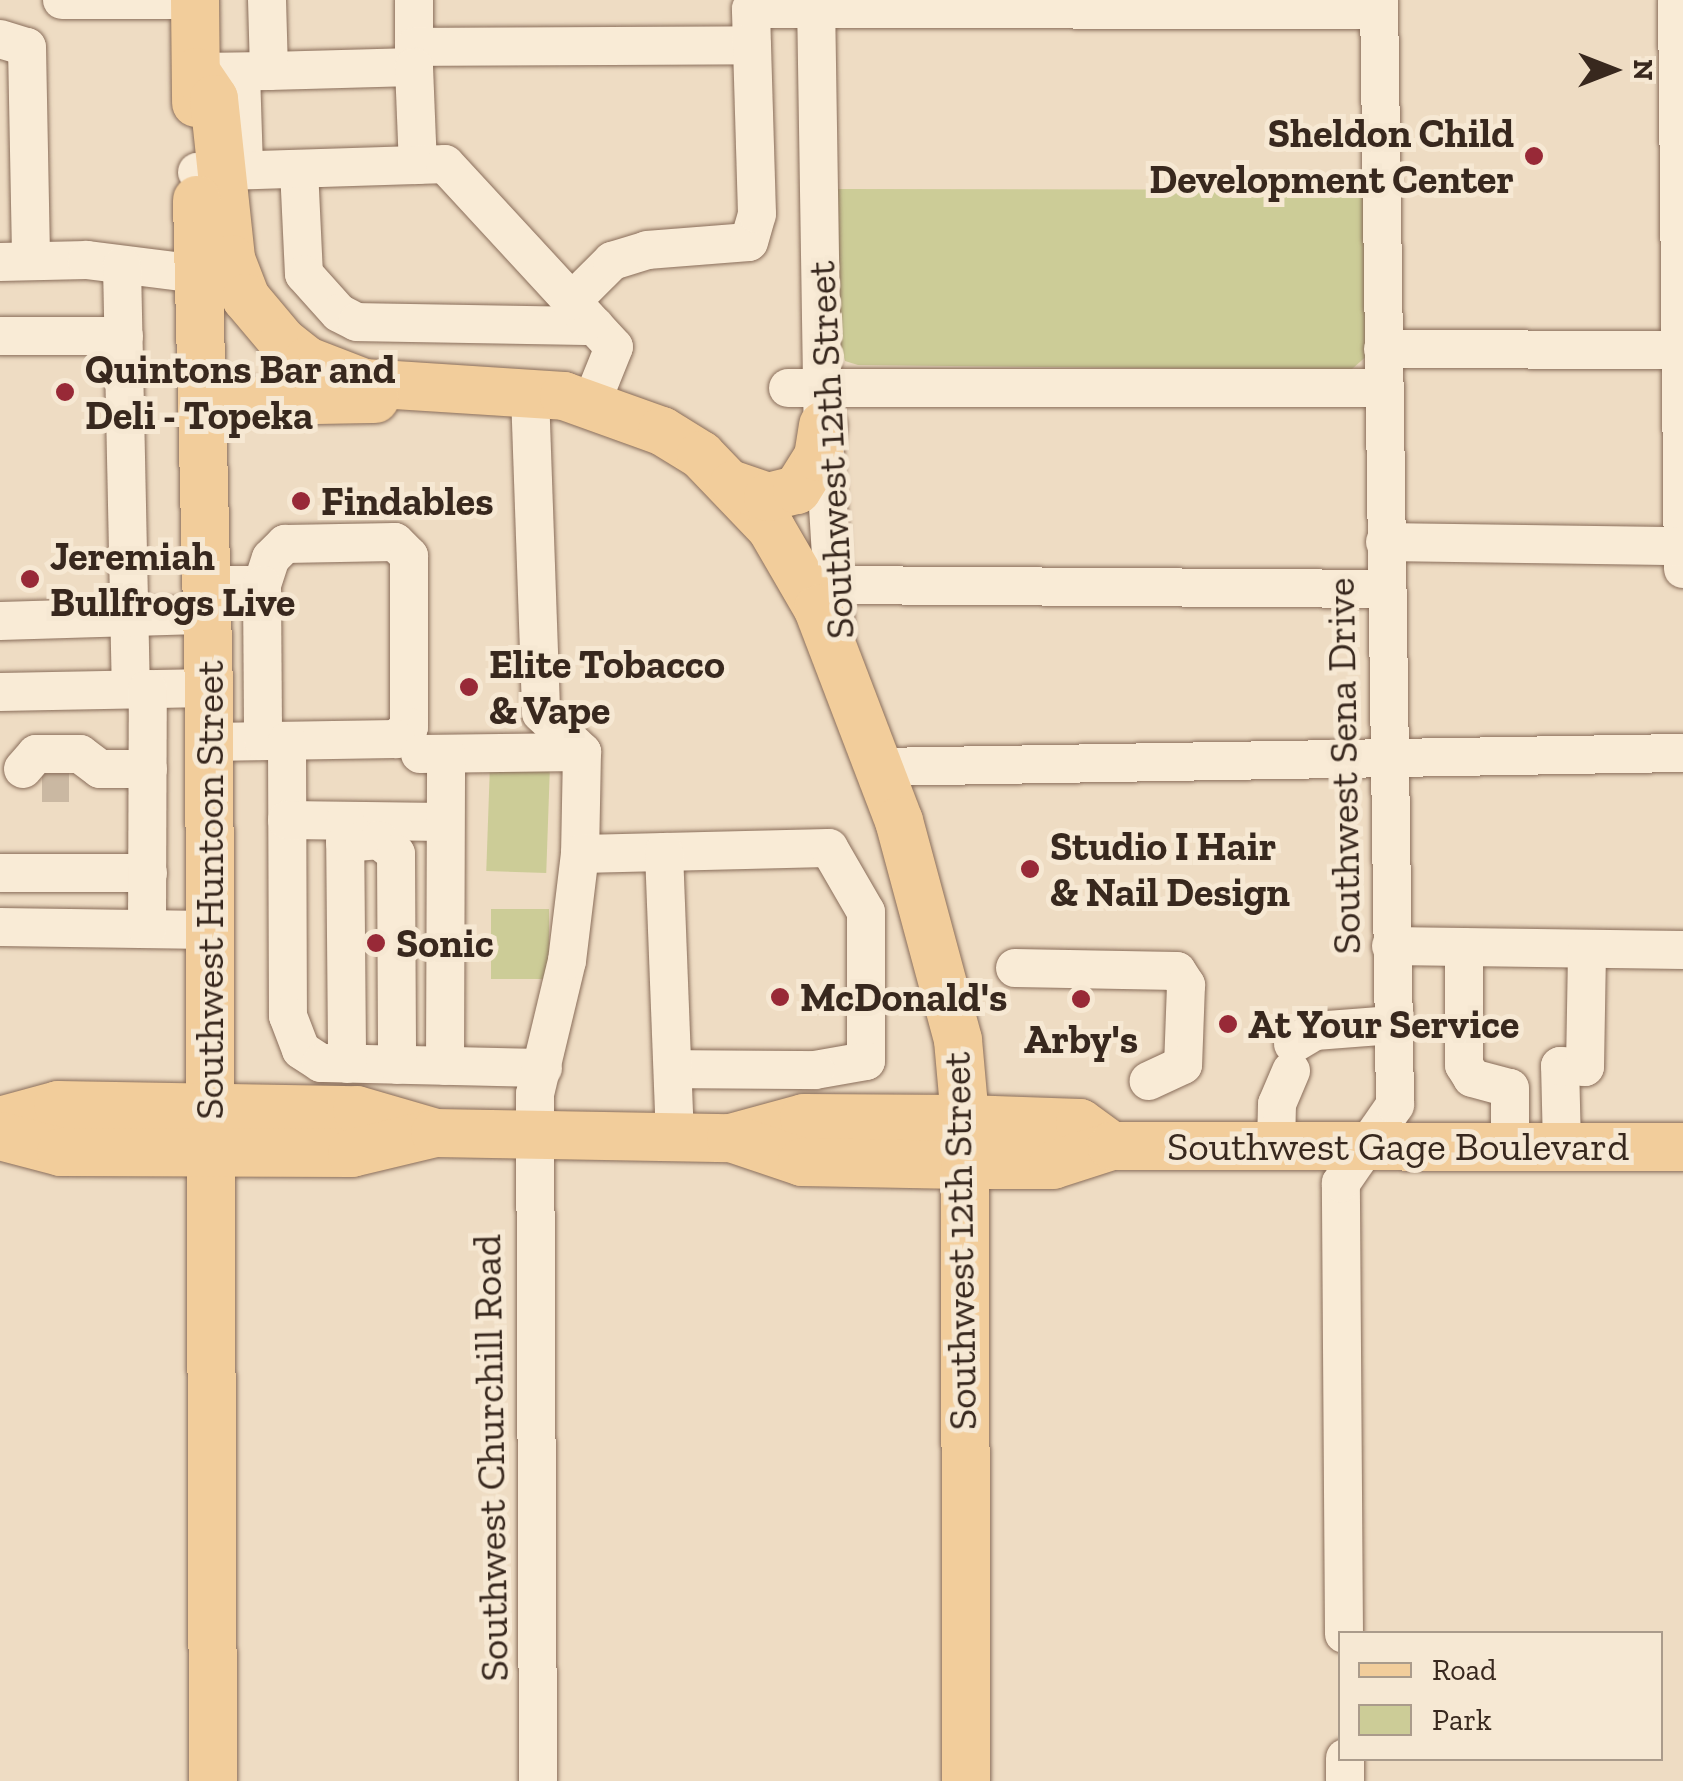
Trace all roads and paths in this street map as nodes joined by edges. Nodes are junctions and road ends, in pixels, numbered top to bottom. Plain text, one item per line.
1 (62, 0) edge
2 (195, 0) edge
3 (268, 0) edge
4 (414, 0) edge
5 (1677, 0) edge
6 (816, 3) edge
7 (1026, 4) edge
8 (1379, 5) edge
9 (752, 18) edge
10 (0, 39) edge
11 (414, 57) junction
12 (235, 71) junction
13 (418, 165) junction
14 (299, 169) junction
15 (220, 171) junction
16 (15, 188) edge
17 (15, 261) edge
18 (122, 266) junction
19 (198, 274) junction
20 (583, 313) junction
21 (0, 336) edge
22 (124, 336) junction
23 (1382, 349) junction
24 (1682, 350) edge
25 (1383, 388) junction
26 (522, 392) junction
27 (811, 400) junction
28 (204, 402) junction
29 (591, 404) junction
30 (733, 486) junction
31 (1385, 542) junction
32 (1683, 546) edge
33 (1683, 569) edge
34 (262, 585) junction
35 (832, 586) junction
36 (1386, 589) junction
37 (208, 600) junction
38 (130, 616) junction
39 (0, 621) edge
40 (840, 660) junction
41 (210, 688) junction
42 (140, 689) junction
43 (0, 692) edge
44 (209, 742) junction
45 (279, 746) junction
46 (582, 752) junction
47 (1683, 753) edge
48 (446, 754) junction
49 (1387, 754) junction
50 (879, 767) junction
51 (148, 769) junction
52 (54, 772) tunnel mouth
53 (287, 820) junction
54 (446, 822) junction
55 (345, 832) junction
56 (664, 852) junction
57 (580, 854) junction
58 (0, 873) edge
59 (148, 874) junction
60 (920, 896) junction
61 (866, 912) junction
62 (0, 928) edge
63 (148, 929) junction
64 (208, 930) junction
65 (1391, 946) junction
66 (1464, 948) junction
67 (1587, 949) junction
68 (1683, 950) edge
69 (1015, 968) dead end
70 (1393, 1025) junction
71 (347, 1064) junction
72 (397, 1065) junction
73 (446, 1066) junction
74 (543, 1068) junction
75 (675, 1068) junction
76 (1148, 1081) dead end
77 (1560, 1081) junction
78 (1510, 1088) junction
79 (0, 1122) edge
80 (209, 1130) junction
81 (533, 1134) junction
82 (0, 1136) edge
83 (675, 1137) junction
84 (965, 1142) junction
85 (1276, 1146) junction
86 (1369, 1146) junction
87 (1510, 1146) junction
88 (1562, 1146) junction
89 (1683, 1147) edge
90 (1344, 1631) edge
91 (212, 1781) edge
92 (538, 1781) edge
93 (966, 1781) edge

1 - 2 street
2 - 12 main road
3 - 12 street
4 - 11 street
5 - 24 street
6 - 7 street
6 - 9 street
6 - 27 street, Southwest 12th Street
7 - 8 street
8 - 23 street, Southwest Sena Drive
9 - 11 street
9 - 20 street
10 - 16 street
11 - 12 street
11 - 13 street
12 - 15 main road
13 - 14 street
13 - 20 street
14 - 15 street
14 - 20 street
15 - 19 main road, Southwest Huntoon Street
15 - 26 main road
16 - 17 street
17 - 18 street
18 - 19 street
18 - 22 street
19 - 28 main road, Southwest Huntoon Street
20 - 29 street
21 - 22 street
22 - 38 street
23 - 24 street
23 - 25 street, Southwest Sena Drive
24 - 32 street
25 - 27 street
25 - 31 street, Southwest Sena Drive
26 - 28 main road
26 - 29 main road
26 - 46 street
27 - 30 main road
27 - 35 street, Southwest 12th Street
28 - 37 main road, Southwest Huntoon Street
29 - 30 main road
30 - 40 main road
31 - 32 street
31 - 36 street, Southwest Sena Drive
32 - 33 street
34 - 37 street
34 - 45 street
34 - 45 street
35 - 36 street
35 - 40 street, Southwest 12th Street
36 - 49 street, Southwest Sena Drive
37 - 38 street
37 - 41 main road, Southwest Huntoon Street
38 - 39 street
38 - 42 street
40 - 50 main road, Southwest 12th Street
41 - 42 street
41 - 44 main road, Southwest Huntoon Street
42 - 43 street
42 - 51 street
44 - 45 street
44 - 64 main road, Southwest Huntoon Street
45 - 48 street
45 - 53 street
46 - 48 street
46 - 57 street, Southwest Churchill Road
47 - 49 street
48 - 54 street
49 - 50 street
49 - 65 street, Southwest Sena Drive
50 - 60 main road, Southwest 12th Street
51 - 52 street
51 - 59 street
53 - 55 street
53 - 71 street
54 - 55 street
54 - 73 street
55 - 71 street
55 - 72 street
56 - 57 street
56 - 61 street
56 - 75 street
57 - 74 street, Southwest Churchill Road
58 - 59 street
59 - 63 street
60 - 61 street
60 - 84 main road, Southwest 12th Street
61 - 75 street
62 - 63 street
63 - 64 street
64 - 80 main road, Southwest Huntoon Street
65 - 66 street
65 - 70 street, Southwest Sena Drive
66 - 67 street
66 - 78 street
67 - 68 street
67 - 77 street
69 - 76 street
70 - 85 street
70 - 86 street, Southwest Sena Drive
71 - 72 street
72 - 73 street
73 - 74 street
74 - 81 street, Southwest Churchill Road
75 - 83 street
77 - 78 street
77 - 88 street
78 - 87 street
79 - 80 main road, Southwest Gage Boulevard
80 - 81 main road, Southwest Gage Boulevard
80 - 82 main road, Southwest Gage Boulevard
80 - 91 main road, Southwest Huntoon Street
81 - 83 main road, Southwest Gage Boulevard
81 - 92 street, Southwest Churchill Road
83 - 84 main road, Southwest Gage Boulevard
84 - 85 main road, Southwest Gage Boulevard
84 - 93 main road, Southwest 12th Street
85 - 86 main road, Southwest Gage Boulevard
86 - 87 main road, Southwest Gage Boulevard
86 - 90 street, Southwest Sena Drive
87 - 88 main road, Southwest Gage Boulevard
88 - 89 main road, Southwest Gage Boulevard

